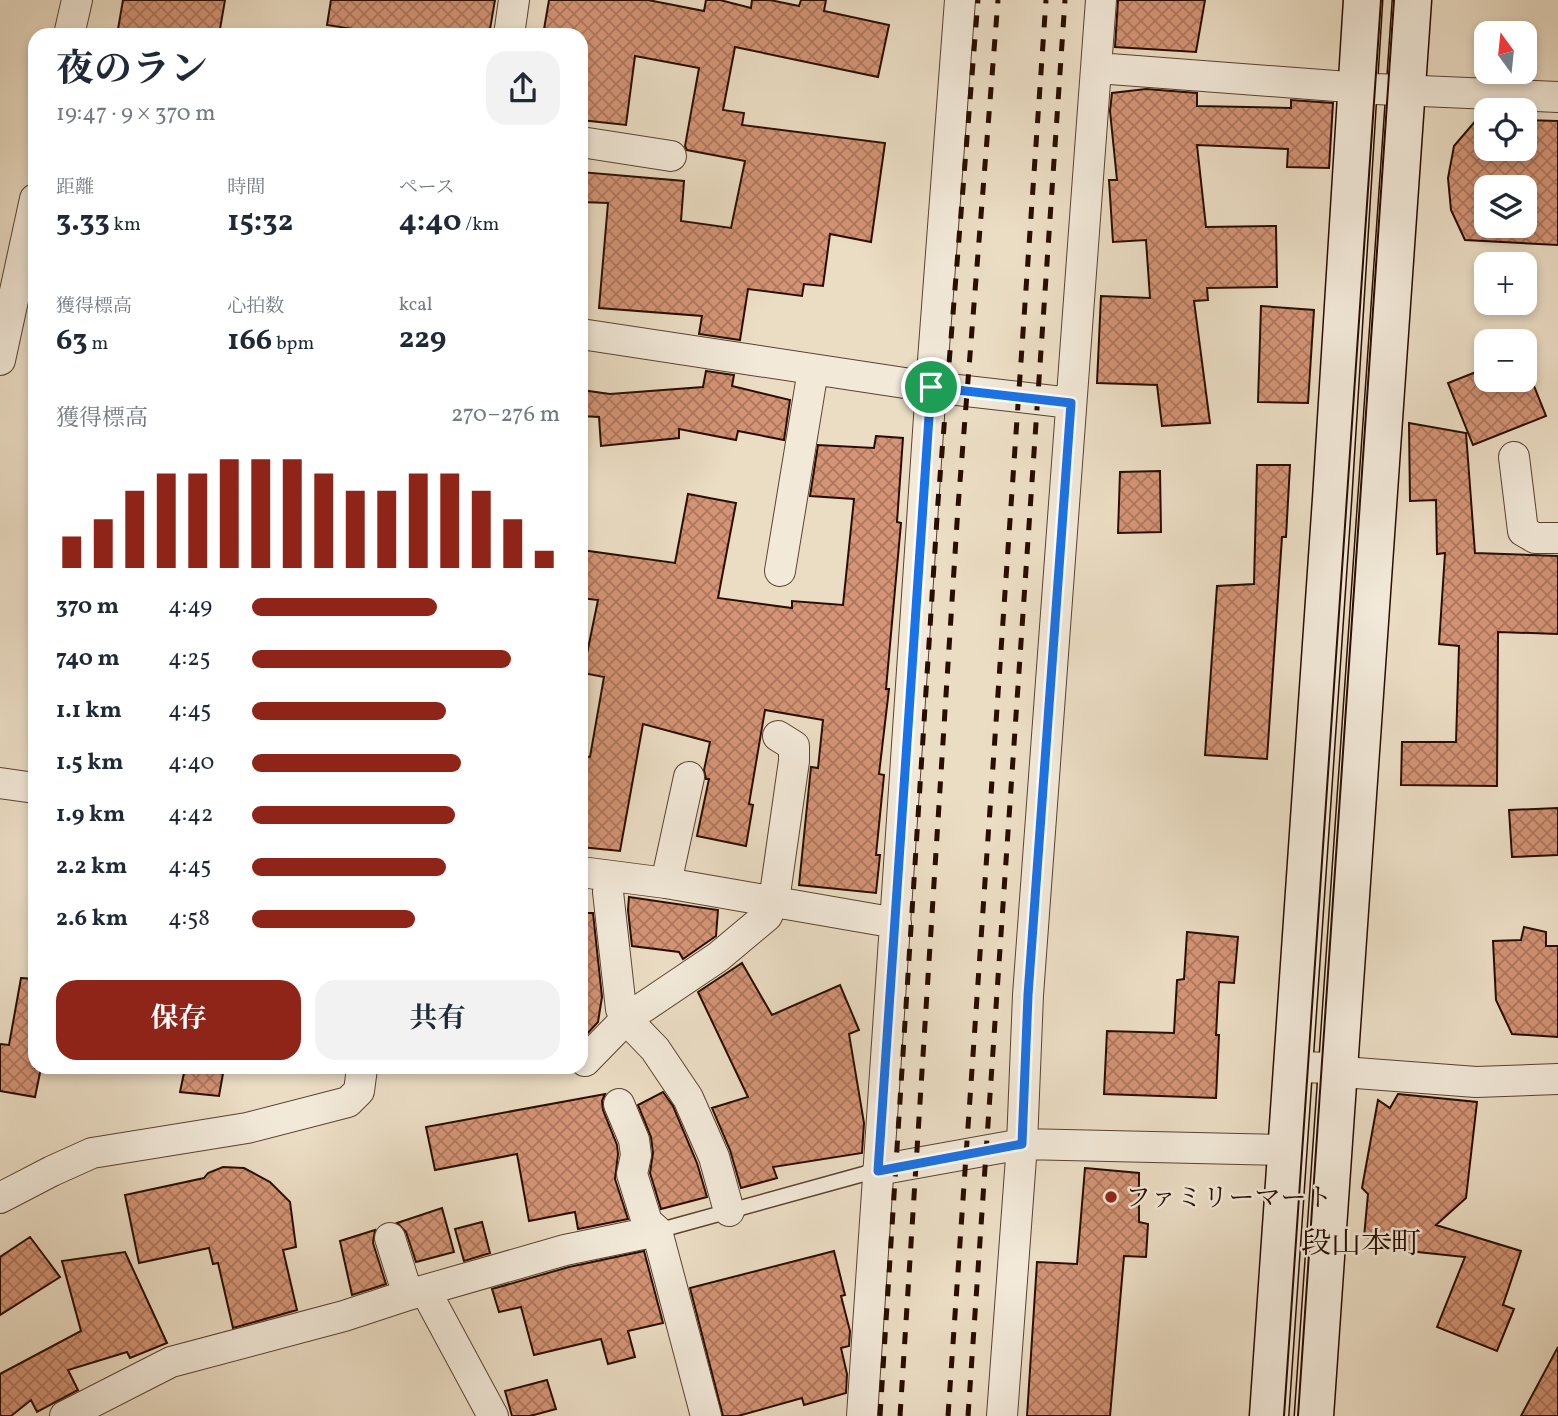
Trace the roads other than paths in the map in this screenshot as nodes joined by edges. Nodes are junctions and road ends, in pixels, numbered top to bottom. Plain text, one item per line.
1 (76, 0) edge
2 (514, 0) edge
3 (960, 0) edge
4 (1101, 0) edge
5 (1363, 0) edge
6 (1412, 0) edge
7 (70, 28) edge
8 (510, 28) edge
9 (1097, 68) junction
10 (1359, 88) junction
11 (1406, 90) junction
12 (1558, 97) edge
13 (588, 143) edge
14 (671, 156) dead end
15 (28, 255) edge
16 (588, 335) edge
17 (0, 360) edge
18 (813, 370) junction
19 (931, 387) junction
20 (1071, 403) junction
21 (1514, 457) dead end
22 (1558, 538) edge
23 (780, 571) dead end
24 (778, 736) dead end
25 (690, 777) dead end
26 (0, 783) edge
27 (28, 787) edge
28 (595, 874) edge
29 (666, 883) junction
30 (774, 901) junction
31 (896, 923) junction
32 (626, 1019) junction
33 (588, 1058) edge
34 (1293, 1067) junction
35 (1338, 1068) junction
36 (361, 1074) edge
37 (1558, 1079) edge
38 (619, 1104) dead end
39 (1022, 1144) junction
40 (1287, 1150) junction
41 (878, 1171) junction
42 (0, 1198) edge
43 (729, 1211) junction
44 (657, 1231) junction
45 (390, 1238) dead end
46 (416, 1293) junction
47 (65, 1416) edge
48 (493, 1416) edge
49 (706, 1416) edge
50 (862, 1416) edge
51 (1002, 1416) edge
52 (1269, 1416) edge
53 (1314, 1416) edge

1 - 7 street
2 - 8 street
3 - 19 street
4 - 9 street
5 - 10 street
6 - 11 street
9 - 10 street
9 - 20 street
10 - 11 street
10 - 34 street
11 - 12 street
11 - 35 street
13 - 14 street
15 - 17 street
16 - 18 street
18 - 19 street
18 - 23 street
19 - 20 street
19 - 31 street
20 - 39 street
21 - 22 street
24 - 30 street
25 - 29 street
26 - 27 street
28 - 29 street
28 - 32 street
29 - 30 street
30 - 31 street
30 - 32 street
31 - 41 street
32 - 33 street
32 - 43 street
34 - 35 street
34 - 40 street
35 - 37 street
35 - 53 street
36 - 42 street
38 - 44 street
39 - 40 street
39 - 41 street
39 - 51 street
40 - 52 street
41 - 43 lane
41 - 50 street
43 - 44 lane
44 - 46 street
44 - 49 street
45 - 46 street
46 - 47 street
46 - 48 street

